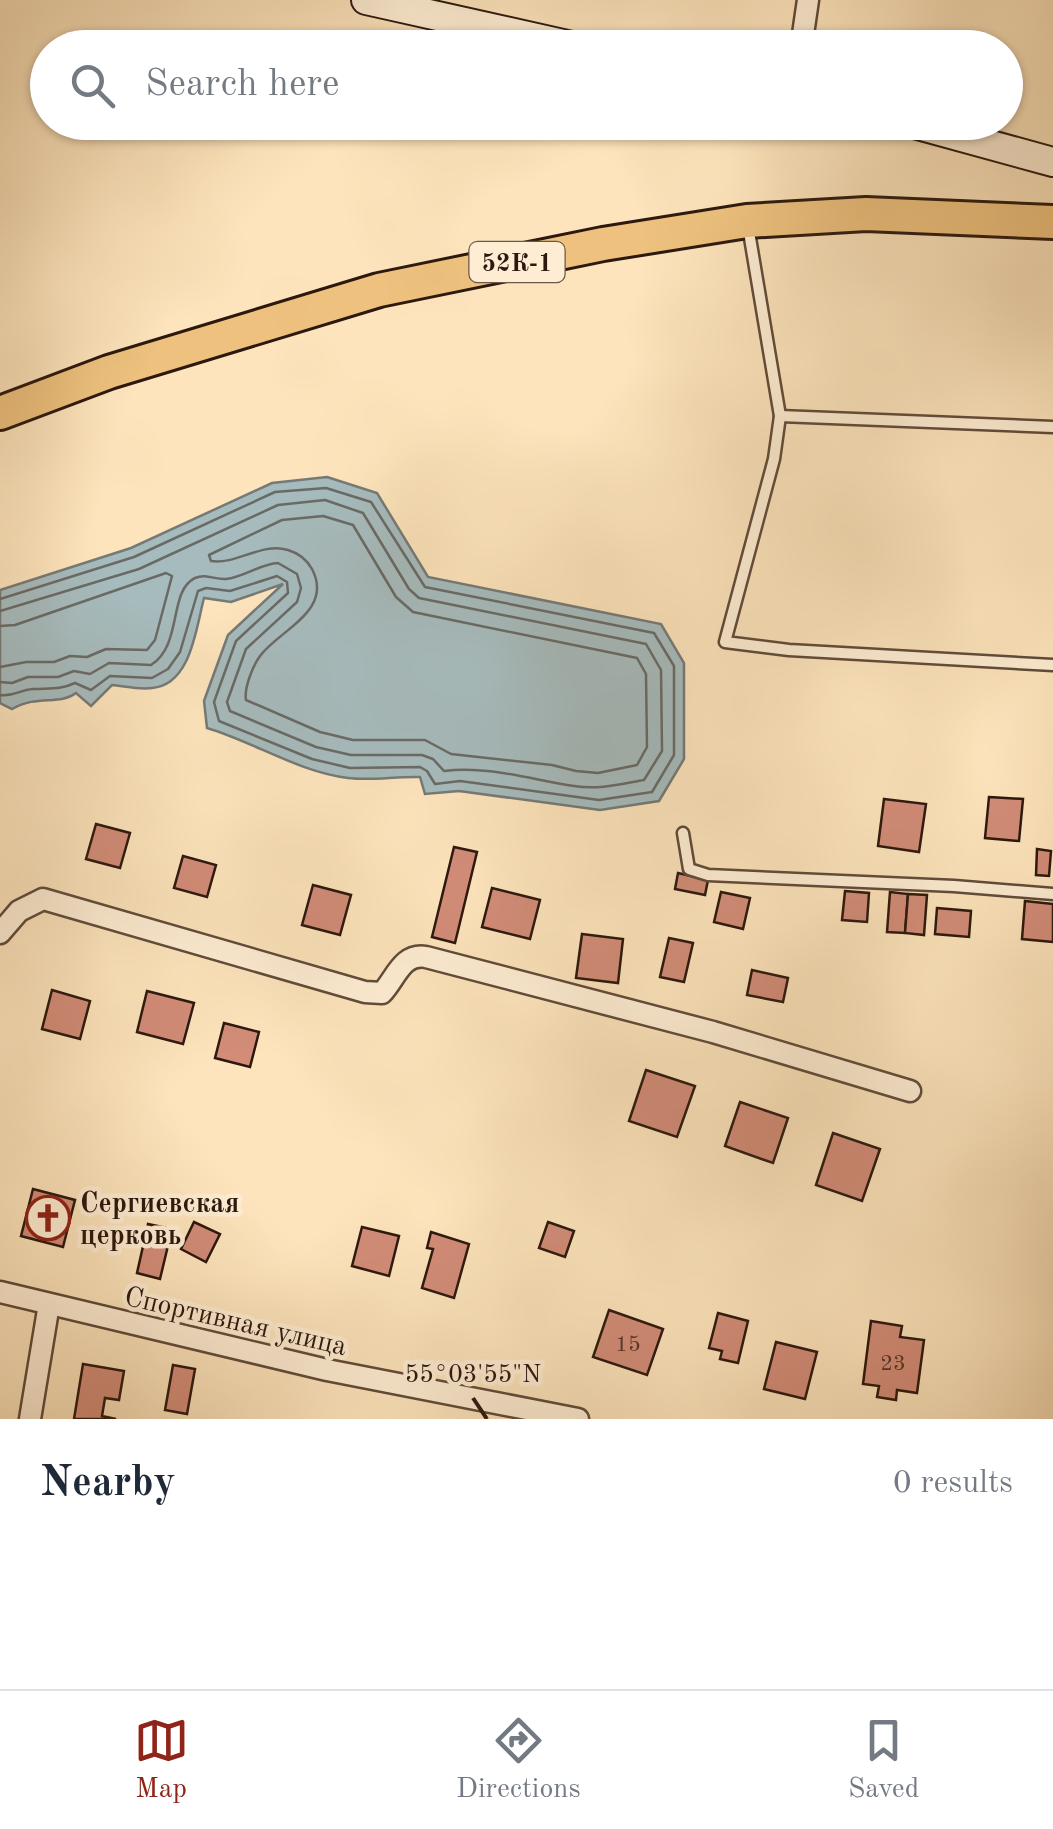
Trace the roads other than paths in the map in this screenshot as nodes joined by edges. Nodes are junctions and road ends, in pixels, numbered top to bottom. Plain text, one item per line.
1 (366, 0) edge
2 (808, 0) edge
3 (500, 30) edge
4 (804, 30) edge
5 (980, 140) edge
6 (1053, 162) edge
7 (747, 221) junction
8 (1053, 222) edge
9 (0, 414) edge
10 (780, 416) junction
11 (1053, 427) edge
12 (1053, 665) edge
13 (683, 832) dead end
14 (1053, 894) edge
15 (0, 932) edge
16 (910, 1092) dead end
17 (0, 1292) edge
18 (49, 1304) junction
19 (30, 1419) edge
20 (578, 1419) edge

1 - 3 main road
2 - 4 street
5 - 6 main road
7 - 8 main road, 52К-1
7 - 9 main road, 52К-1
7 - 10 lane
10 - 11 lane
10 - 12 lane
13 - 14 lane
15 - 16 street
17 - 18 street, Спортивная улица
18 - 19 street
18 - 20 street, Спортивная улица

